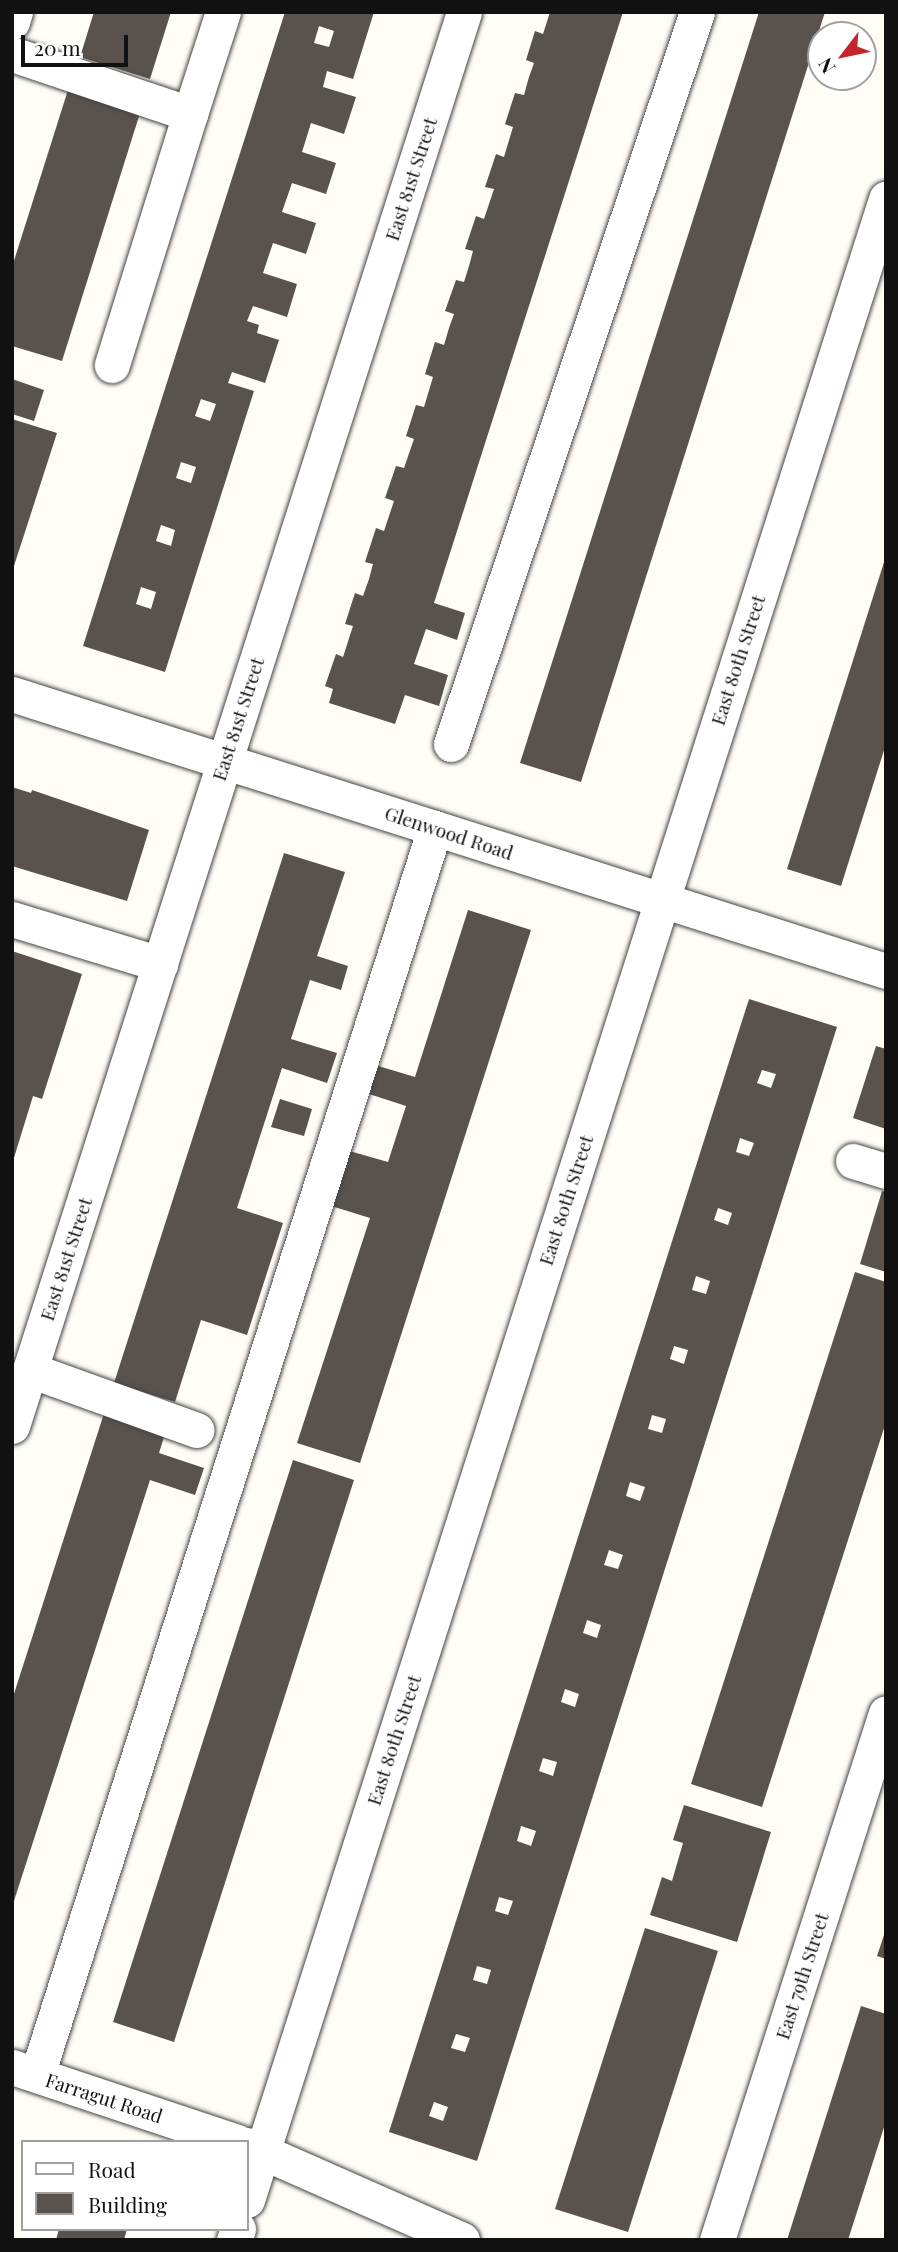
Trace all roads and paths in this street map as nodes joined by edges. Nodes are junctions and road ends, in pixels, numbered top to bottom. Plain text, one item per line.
1 (15, 12) edge
2 (223, 12) edge
3 (464, 12) edge
4 (697, 12) edge
5 (12, 22) edge
6 (12, 54) edge
7 (190, 114) junction
8 (886, 199) edge
9 (112, 366) dead end
10 (12, 694) edge
11 (451, 744) dead end
12 (225, 761) junction
13 (435, 828) junction
14 (661, 900) junction
15 (12, 919) edge
16 (883, 962) edge
17 (160, 964) junction
18 (853, 1161) dead end
19 (886, 1171) edge
20 (30, 1370) junction
21 (12, 1426) edge
22 (197, 1430) dead end
23 (886, 1713) edge
24 (25, 2071) edge
25 (231, 2140) edge
26 (249, 2146) edge
27 (248, 2173) edge
28 (462, 2240) edge
29 (717, 2240) edge

1 - 5 street
2 - 7 street
3 - 12 street, East 81st Street
4 - 11 street
6 - 7 street
7 - 9 street
8 - 14 street, East 80th Street
10 - 12 street, Glenwood Road
12 - 13 street, Glenwood Road
12 - 17 street, East 81st Street
13 - 14 street, Glenwood Road
13 - 24 street
14 - 16 street, Glenwood Road
14 - 26 street, East 80th Street
15 - 17 street
17 - 20 street, East 81st Street
18 - 19 street
20 - 21 street, East 81st Street
20 - 22 street
23 - 29 street, East 79th Street
24 - 25 street, Farragut Road
26 - 27 street, East 80th Street
26 - 28 street, Farragut Road

